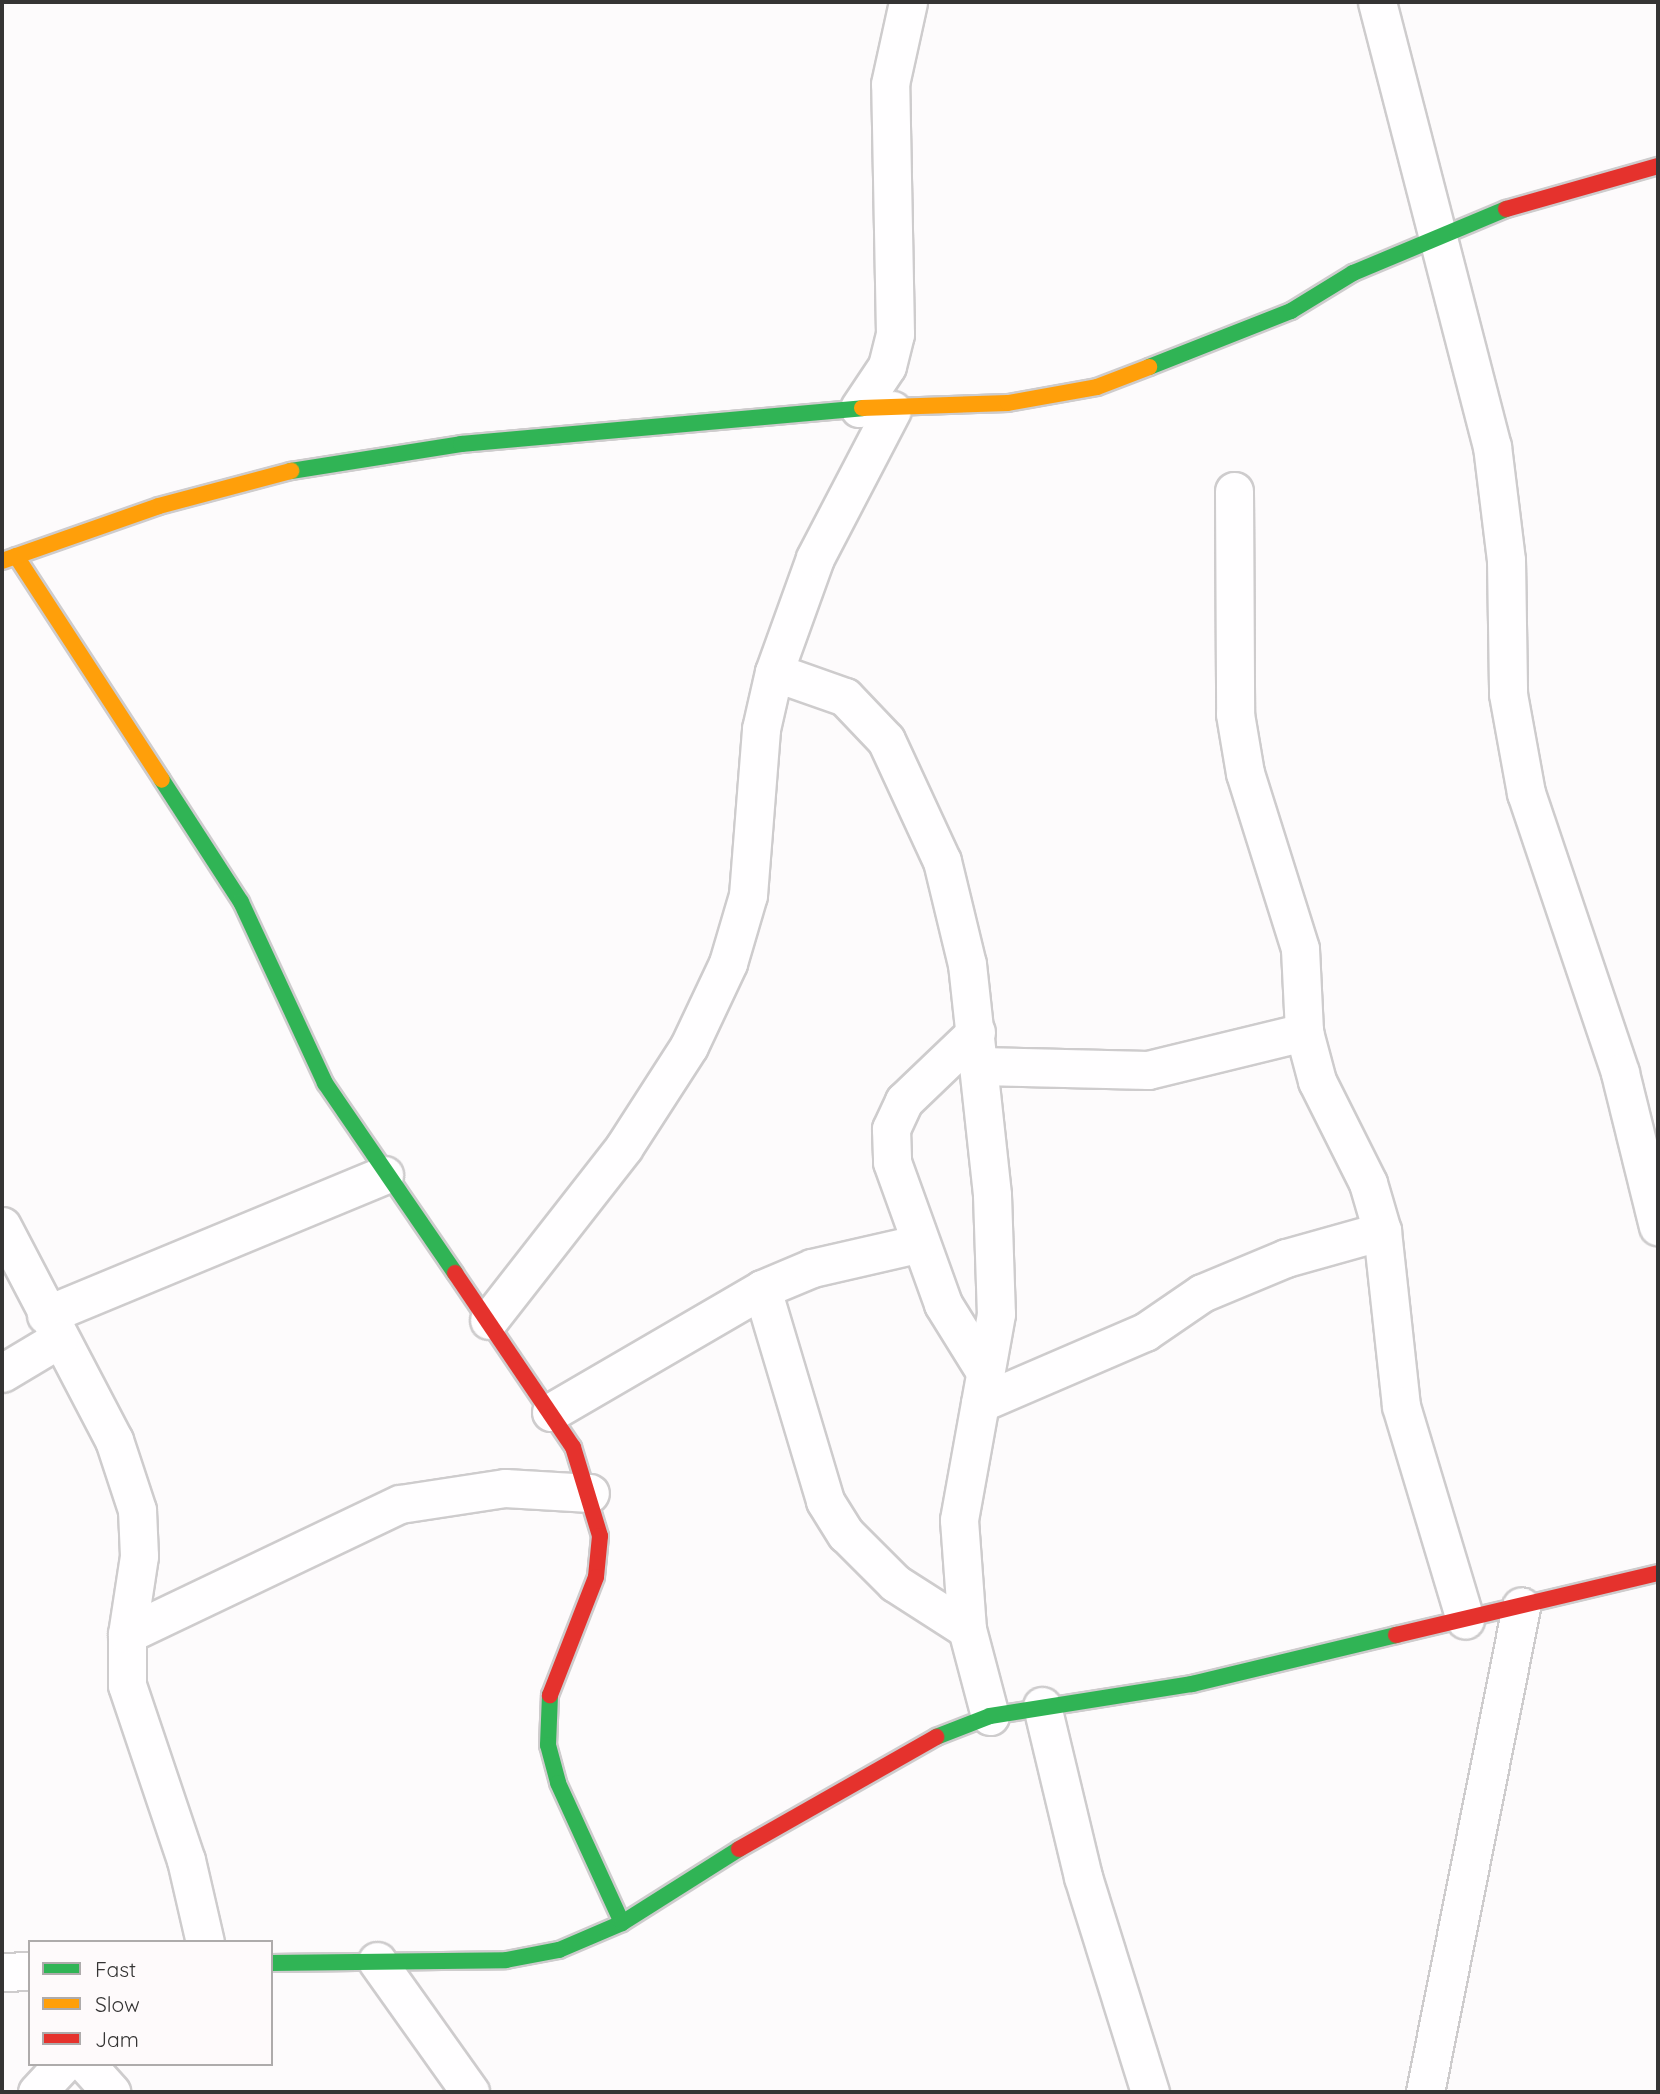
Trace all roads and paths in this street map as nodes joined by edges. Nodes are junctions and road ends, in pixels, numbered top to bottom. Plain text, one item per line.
1 (908, 2) edge
2 (1377, 2) edge
3 (1658, 166) edge
4 (1436, 234) junction
5 (875, 409) junction
6 (1234, 491) dead end
7 (7, 556) edge
8 (774, 672) junction
9 (1304, 1032) junction
10 (978, 1049) junction
11 (384, 1175) junction
12 (2, 1226) edge
13 (1658, 1226) edge
14 (1382, 1231) junction
15 (918, 1244) junction
16 (762, 1289) junction
17 (489, 1320) junction
18 (52, 1327) junction
19 (2, 1373) edge
20 (982, 1386) junction
21 (551, 1412) junction
22 (590, 1493) junction
23 (1658, 1573) edge
24 (1521, 1606) junction
25 (1465, 1620) junction
26 (967, 1629) junction
27 (127, 1634) junction
28 (1042, 1706) junction
29 (990, 1716) junction
30 (622, 1923) junction
31 (205, 1940) edge
32 (377, 1961) junction
33 (273, 1963) edge
34 (28, 1971) edge
35 (2, 1972) edge
36 (61, 2066) edge
37 (88, 2066) edge
38 (37, 2092) edge
39 (111, 2092) edge
40 (470, 2092) edge
41 (1150, 2092) edge
42 (1425, 2092) edge

1 - 5 street
2 - 4 street
3 - 4 street
4 - 5 street
4 - 13 street
5 - 7 street
5 - 8 street
6 - 9 street
7 - 11 street
8 - 10 street
8 - 17 street
9 - 10 street
9 - 14 street
10 - 15 street
10 - 20 street
11 - 17 street
11 - 18 street
12 - 18 street
14 - 20 street
14 - 25 street
15 - 16 street
15 - 20 street
16 - 21 street
16 - 26 street
17 - 21 street
18 - 19 street
18 - 27 street
20 - 26 street
21 - 22 street
22 - 27 street
22 - 30 street
23 - 24 street
24 - 25 street
24 - 42 street
25 - 28 street
26 - 29 street
27 - 31 street
28 - 29 street
28 - 41 street
29 - 30 street
30 - 32 street
32 - 33 street
32 - 40 street
34 - 35 street
36 - 38 street
37 - 39 street

